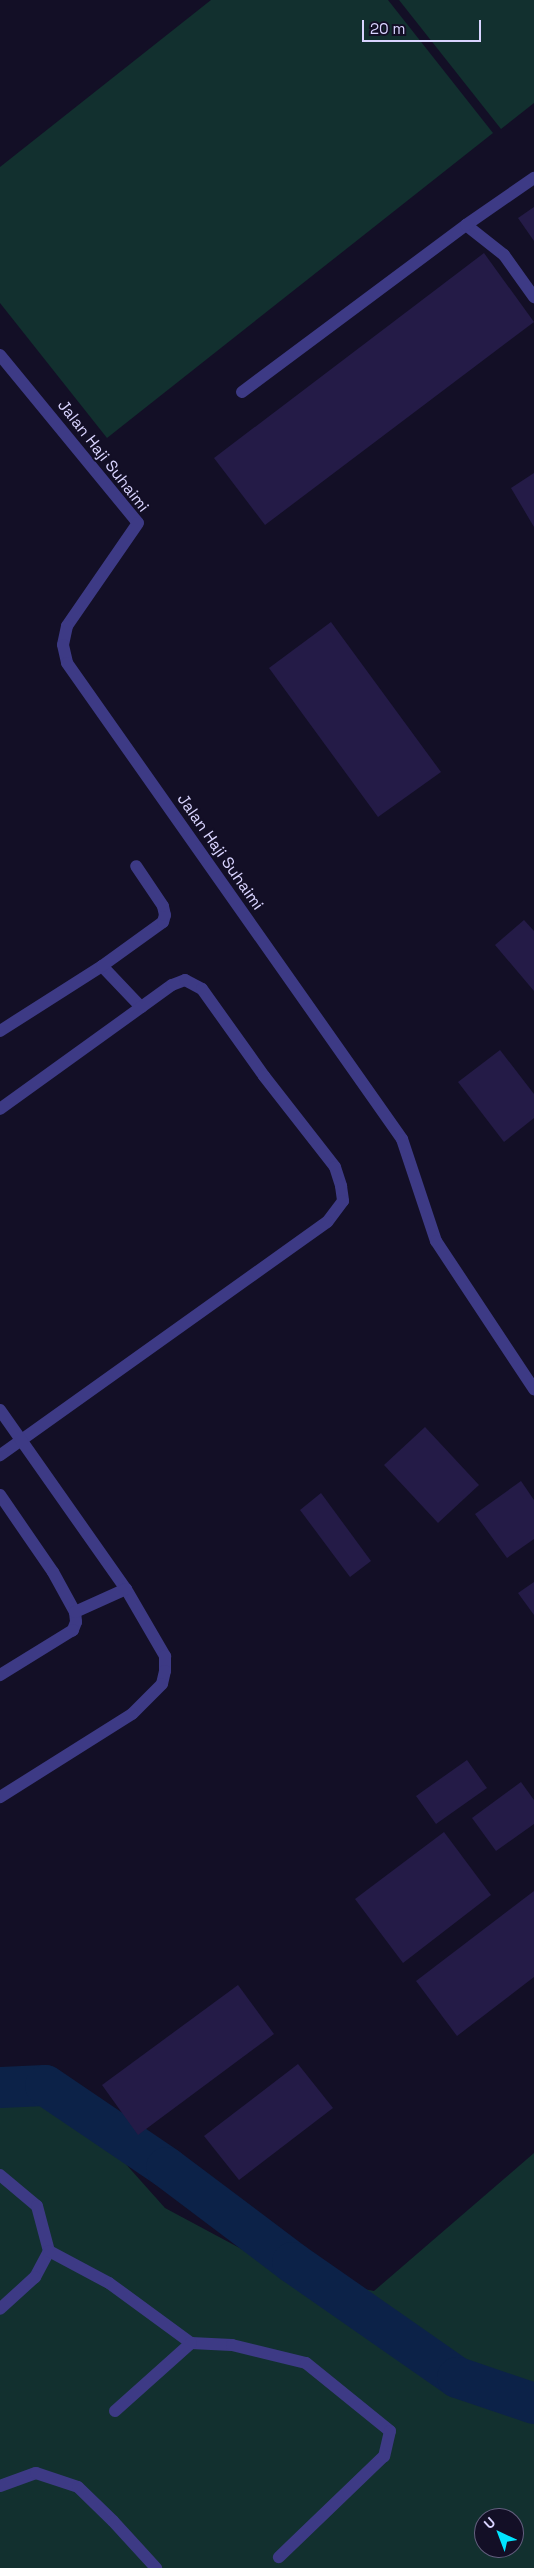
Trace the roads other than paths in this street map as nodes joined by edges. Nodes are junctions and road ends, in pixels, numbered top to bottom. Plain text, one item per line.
1 (534, 178) edge
2 (466, 225) junction
3 (534, 297) edge
4 (0, 355) edge
5 (242, 392) dead end
6 (136, 866) dead end
7 (102, 966) junction
8 (141, 1007) junction
9 (0, 1031) edge
10 (0, 1109) edge
11 (534, 1389) edge
12 (0, 1410) edge
13 (22, 1441) junction
14 (0, 1456) edge
15 (0, 1495) edge
16 (126, 1589) junction
17 (75, 1612) junction
18 (0, 1675) edge
19 (0, 1797) edge
20 (0, 2174) edge
21 (49, 2250) junction
22 (0, 2309) edge
23 (191, 2343) junction
24 (115, 2411) dead end
25 (0, 2486) edge
26 (279, 2557) dead end
27 (156, 2568) edge

1 - 2 street
2 - 3 street
2 - 5 street
4 - 11 street, Jalan Haji Suhaimi
6 - 7 street
7 - 8 street
7 - 9 street
8 - 10 street
8 - 13 street
12 - 13 street
13 - 14 street
13 - 16 street
15 - 17 street
16 - 17 street
16 - 19 street
17 - 18 street
20 - 21 street
21 - 22 street
21 - 23 street
23 - 24 street
23 - 26 street
25 - 27 street

